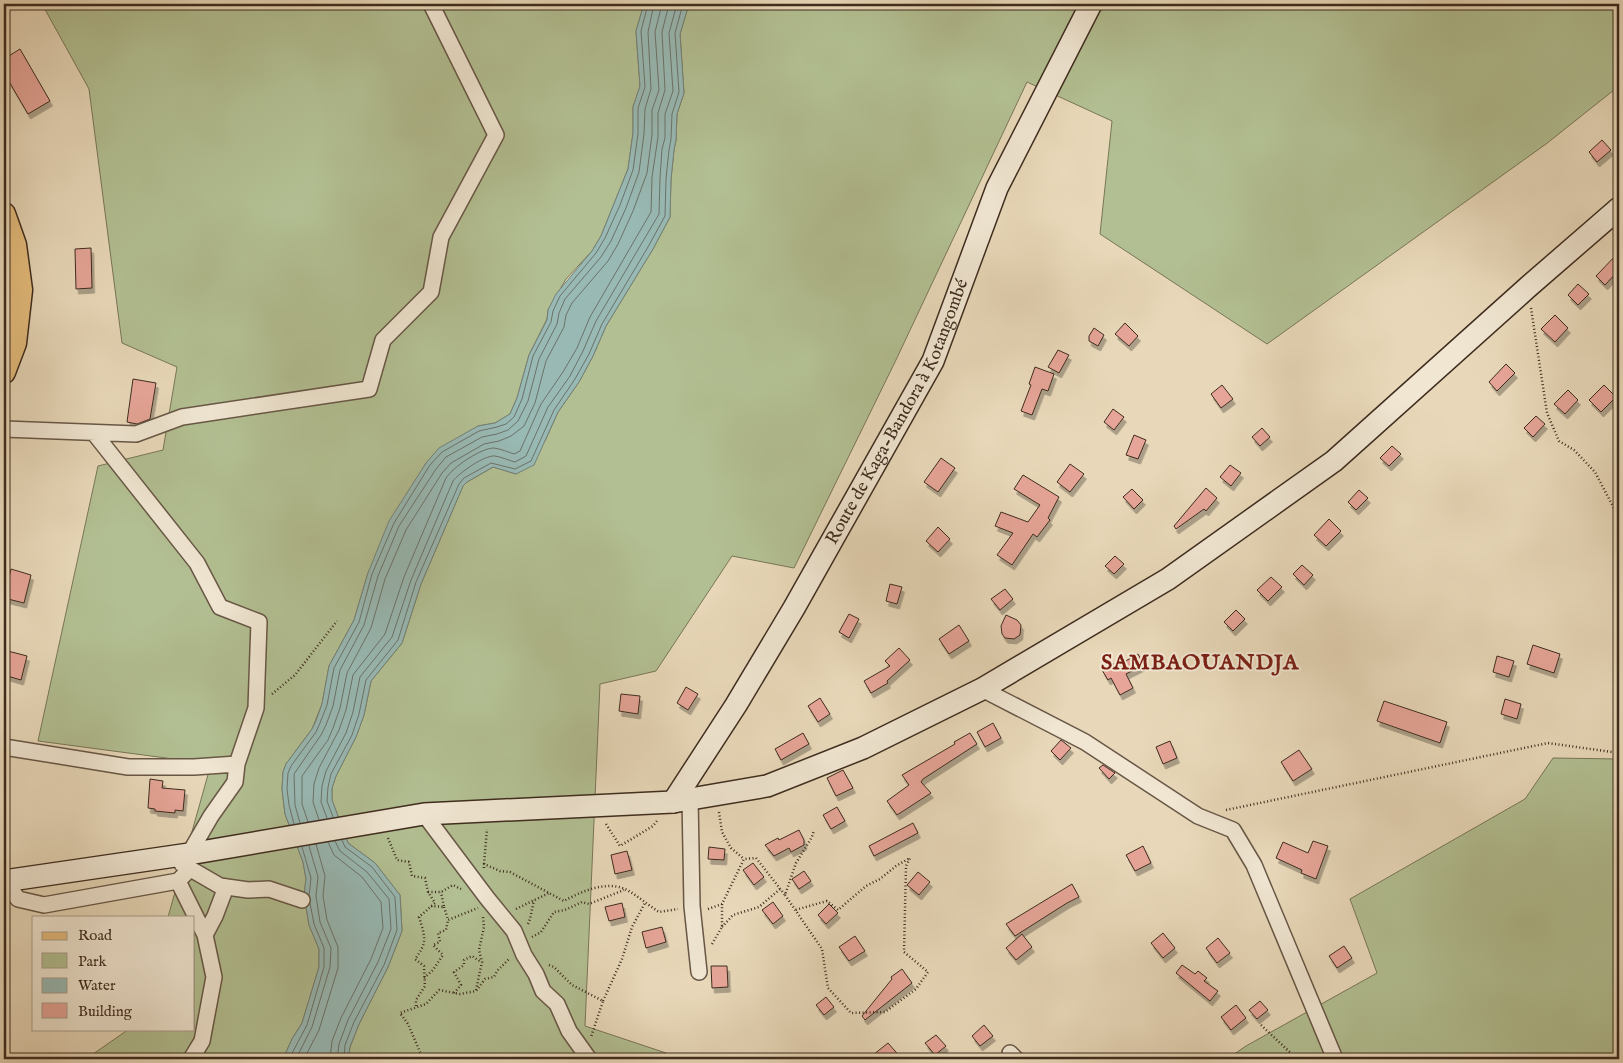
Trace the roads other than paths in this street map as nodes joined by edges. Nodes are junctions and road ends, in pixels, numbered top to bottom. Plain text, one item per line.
1 (430, 4) edge
2 (1091, 4) edge
3 (1619, 208) edge
4 (4, 214) edge
5 (4, 372) edge
6 (4, 430) edge
7 (94, 433) junction
8 (982, 689) junction
9 (4, 747) edge
10 (237, 764) junction
11 (682, 800) junction
12 (424, 814) junction
13 (183, 860) junction
14 (4, 881) edge
15 (178, 881) junction
16 (226, 887) junction
17 (302, 900) dead end
18 (205, 935) junction
19 (699, 966) road end
20 (589, 1057) edge
21 (191, 1059) edge
22 (1335, 1059) edge

1 - 7 street
2 - 11 main road, Route de Kaga-Bandora à Kotangombé
3 - 8 main road
4 - 5 main road
6 - 7 street
7 - 10 street
8 - 11 main road
8 - 22 street
9 - 10 street
10 - 13 street
11 - 12 main road
11 - 19 street
12 - 13 main road
12 - 20 street
13 - 14 main road
13 - 15 street
13 - 16 street
14 - 15 street
15 - 18 street
16 - 17 street
16 - 18 street
18 - 21 street

